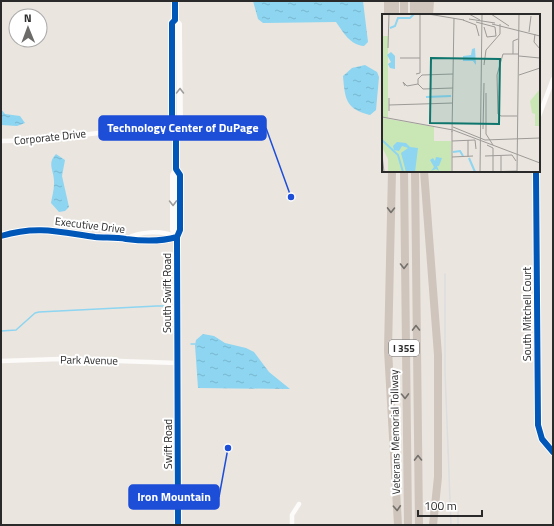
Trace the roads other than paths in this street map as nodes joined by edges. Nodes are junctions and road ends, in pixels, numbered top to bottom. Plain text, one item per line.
1 (175, 1) edge
2 (388, 1) edge
3 (395, 1) edge
4 (404, 1) edge
5 (414, 1) edge
6 (422, 1) edge
7 (430, 1) edge
8 (388, 14) edge
9 (395, 14) edge
10 (404, 14) edge
11 (414, 14) edge
12 (422, 14) edge
13 (429, 14) edge
14 (553, 79) edge
15 (540, 113) edge
16 (176, 129) junction
17 (1, 141) edge
18 (392, 172) edge
19 (404, 172) edge
20 (415, 172) edge
21 (424, 172) edge
22 (536, 172) edge
23 (1, 236) edge
24 (177, 237) junction
25 (1, 361) edge
26 (178, 363) junction
27 (553, 452) edge
28 (299, 504) dead end
29 (178, 525) edge
30 (292, 525) edge
31 (398, 525) edge
32 (408, 525) edge
33 (419, 525) edge
34 (433, 525) edge

1 - 16 street, South Swift Road
2 - 8 highway
3 - 9 highway
4 - 10 highway
5 - 11 highway
6 - 12 highway
7 - 13 highway
14 - 15 street
16 - 17 street, Corporate Drive
16 - 24 street, South Swift Road
18 -> 31 highway
19 -> 32 highway, Veterans Memorial Tollway / I 355
33 -> 20 highway, Veterans Memorial Tollway / I 355
21 - 34 highway
22 - 27 street, South Mitchell Court
23 - 24 street, Executive Drive
24 - 26 street, South Swift Road
25 - 26 street, Park Avenue
26 - 29 street, Swift Road
28 - 30 street

